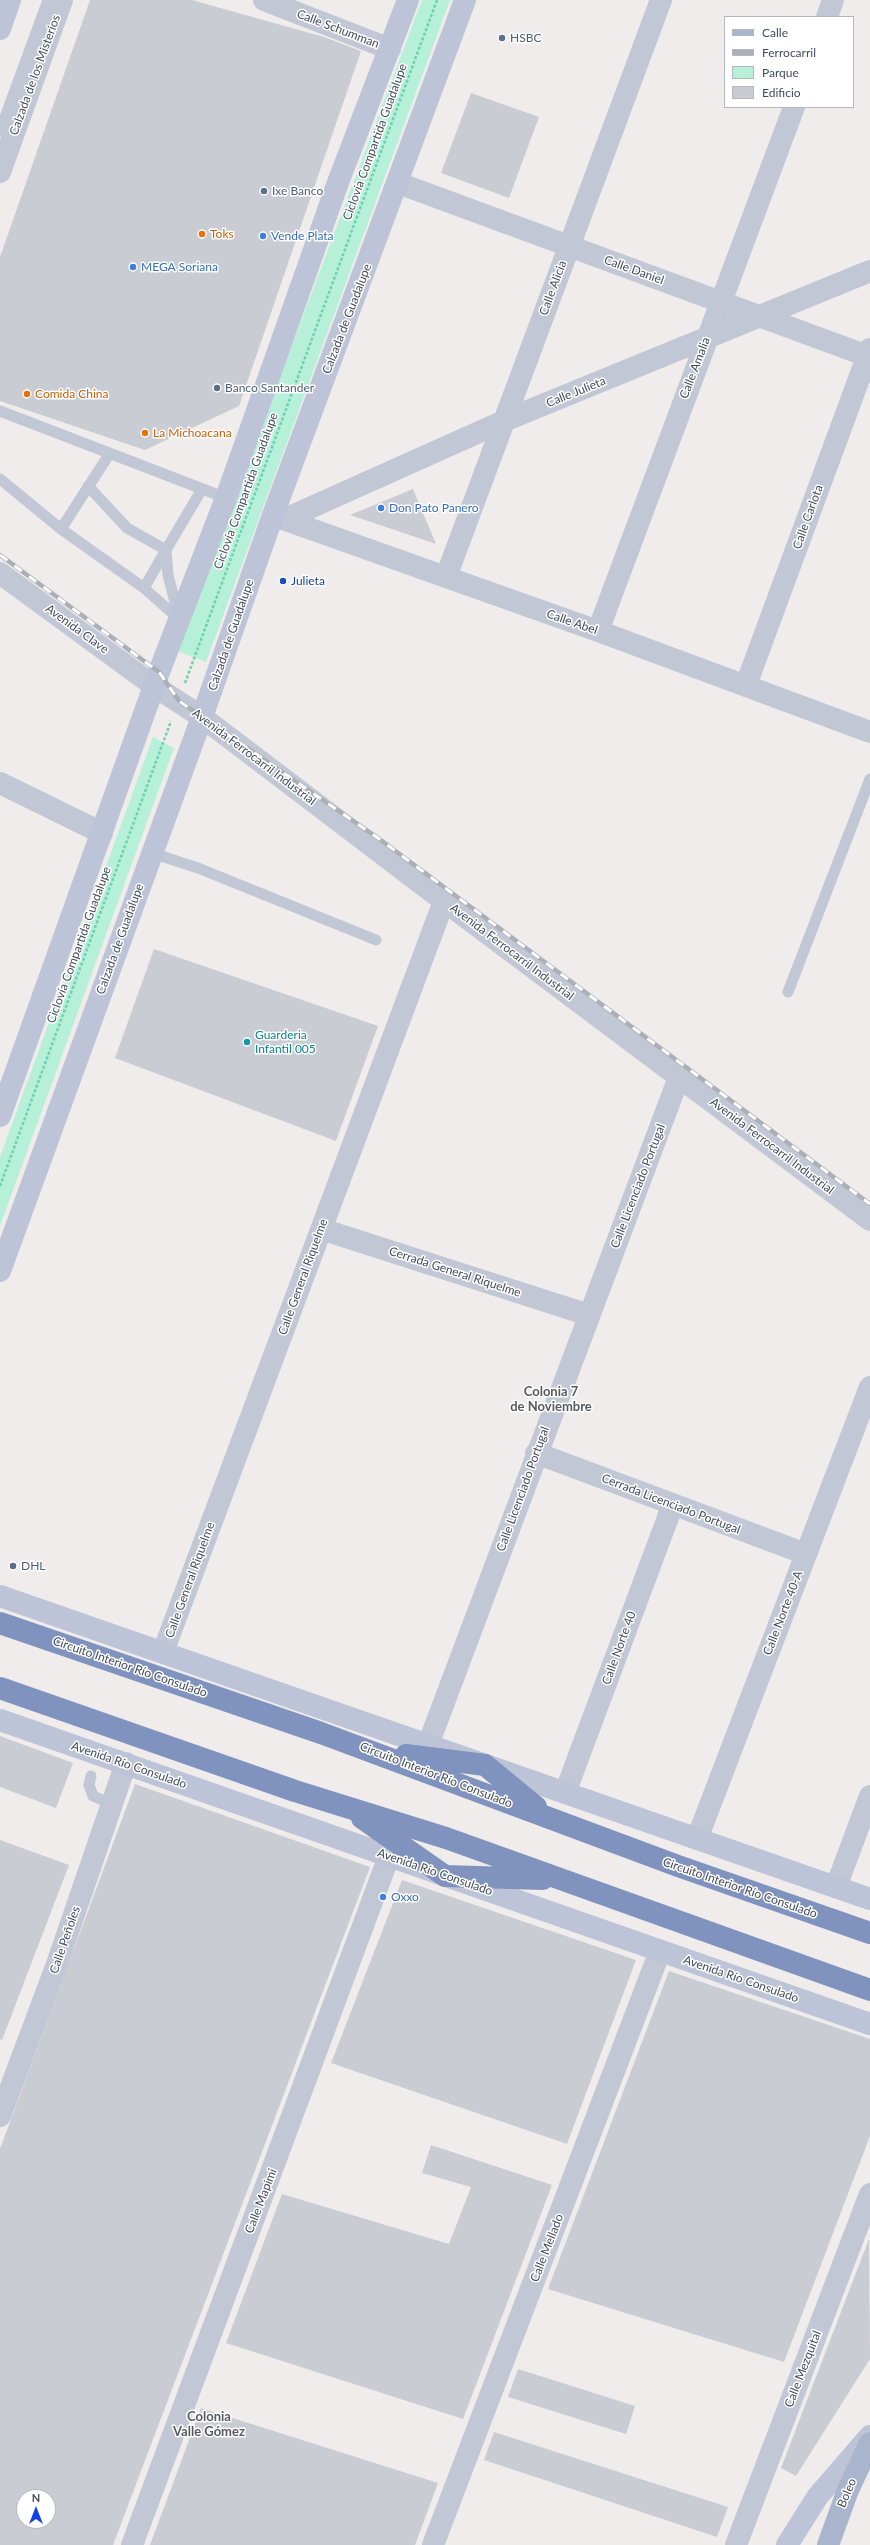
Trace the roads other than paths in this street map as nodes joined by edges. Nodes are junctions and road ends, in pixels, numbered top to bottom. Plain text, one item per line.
1 (10, 0) edge
2 (48, 0) edge
3 (62, 0) edge
4 (264, 0) edge
5 (408, 0) edge
6 (465, 0) edge
7 (661, 0) edge
8 (833, 0) edge
9 (827, 16) edge
10 (0, 29) edge
11 (390, 49) junction
12 (794, 108) edge
13 (0, 131) edge
14 (0, 172) edge
15 (398, 183) junction
16 (568, 245) junction
17 (870, 271) edge
18 (722, 303) junction
19 (760, 316) junction
20 (705, 340) junction
21 (869, 354) edge
22 (0, 411) edge
23 (506, 420) junction
24 (110, 453) junction
25 (0, 479) edge
26 (88, 486) junction
27 (202, 489) junction
28 (226, 498) junction
29 (279, 517) junction
30 (61, 529) junction
31 (166, 550) junction
32 (0, 572) edge
33 (446, 577) junction
34 (144, 588) junction
35 (179, 619) junction
36 (598, 631) junction
37 (746, 685) junction
38 (154, 686) junction
39 (202, 717) junction
40 (870, 732) edge
41 (870, 779) edge
42 (0, 783) edge
43 (102, 833) junction
44 (152, 852) junction
45 (444, 901) junction
46 (376, 940) dead end
47 (788, 992) dead end
48 (679, 1077) junction
49 (0, 1116) edge
50 (870, 1220) edge
51 (321, 1229) junction
52 (0, 1271) edge
53 (589, 1315) junction
54 (870, 1387) edge
55 (536, 1453) junction
56 (673, 1504) junction
57 (806, 1554) junction
58 (0, 1596) edge
59 (0, 1623) edge
60 (163, 1652) junction
61 (0, 1688) edge
62 (0, 1720) edge
63 (428, 1745) junction
64 (372, 1751) junction
65 (126, 1763) junction
66 (485, 1765) junction
67 (91, 1776) dead end
68 (565, 1793) junction
69 (870, 1796) edge
70 (112, 1804) junction
71 (348, 1808) junction
72 (551, 1819) junction
73 (697, 1839) junction
74 (390, 1856) junction
75 (445, 1876) junction
76 (564, 1880) junction
77 (836, 1887) junction
78 (870, 1899) edge
79 (870, 1933) edge
80 (660, 1951) junction
81 (870, 1990) edge
82 (870, 2024) edge
83 (0, 2116) edge
84 (870, 2194) edge
85 (870, 2436) edge
86 (870, 2443) edge
87 (132, 2545) edge
88 (433, 2545) edge
89 (736, 2545) edge
90 (787, 2545) edge
91 (828, 2545) edge

1 - 10 main road
2 - 13 lane
3 - 14 street, Calzada de los Misterios
4 - 11 street, Calle Schumman
5 - 11 main road
6 - 15 main road, Calzada de Guadalupe
7 - 16 street, Calle Alicia
8 - 9 street
11 - 28 main road
12 - 18 street, Calle Amalia
15 - 16 street, Calle Daniel
15 - 29 main road, Calzada de Guadalupe
16 - 18 street, Calle Daniel
16 - 23 street, Calle Alicia
17 - 19 street, Calle Julieta
18 - 19 street, Calle Daniel
18 - 20 street, Calle Amalia
19 - 20 street, Calle Julieta
19 - 21 street, Calle Daniel
20 - 23 street, Calle Julieta
20 - 36 street, Calle Amalia
21 - 37 street, Calle Carlota
22 - 24 lane
23 - 29 street, Calle Julieta
23 - 33 street, Calle Alicia
24 - 26 lane
24 - 27 lane
25 - 30 lane
26 - 30 lane
26 - 31 lane
27 - 28 lane
27 - 31 lane
28 - 35 main road
29 - 33 street, Calle Abel
29 - 39 main road, Calzada de Guadalupe
30 - 34 lane
31 - 34 lane
31 - 35 lane
32 - 38 street, Avenida Clave
33 - 36 street, Calle Abel
34 - 35 lane
35 - 38 main road
36 - 37 street, Calle Abel
37 - 40 street, Calle Abel
38 - 39 street, Avenida Ferrocarril Industrial
38 - 43 main road
39 - 44 main road, Calzada de Guadalupe
39 - 45 street, Avenida Ferrocarril Industrial
41 - 47 lane
42 - 43 street
43 - 49 main road
44 - 46 lane
44 - 52 main road, Calzada de Guadalupe
45 - 48 street, Avenida Ferrocarril Industrial
45 - 51 street, Calle General Riquelme
48 - 50 street, Avenida Ferrocarril Industrial
48 - 53 street, Calle Licenciado Portugal
51 - 53 street, Cerrada General Riquelme
51 - 60 street, Calle General Riquelme
53 - 55 street, Calle Licenciado Portugal
54 - 57 street, Calle Norte 40-A
55 - 56 street, Cerrada Licenciado Portugal
55 - 63 street, Calle Licenciado Portugal
56 - 57 street, Cerrada Licenciado Portugal
56 - 68 street, Calle Norte 40
57 - 73 street, Calle Norte 40-A
58 - 60 main road
59 - 64 highway, Circuito Interior Río Consulado
60 - 63 main road
61 - 71 highway
62 - 65 main road, Avenida Río Consulado
63 - 66 main road
64 - 66 highway
64 - 72 highway, Circuito Interior Río Consulado
65 - 70 street, Calle Peñoles
65 - 74 main road, Avenida Río Consulado
66 - 68 main road
66 - 72 highway
67 - 70 lane
68 - 73 main road
69 - 77 street
70 - 83 street, Calle Peñoles
71 - 75 highway
71 - 76 highway
72 - 79 highway, Circuito Interior Río Consulado
73 - 77 main road
74 - 75 main road, Avenida Río Consulado
74 - 87 street, Calle Mapimi
75 - 76 highway
75 - 80 main road, Avenida Río Consulado
76 - 81 highway
77 - 78 main road
80 - 82 main road, Avenida Río Consulado
80 - 88 street, Calle Mellado
84 - 89 street, Calle Mezquital
85 - 90 main road
86 - 91 main road, Boleo

